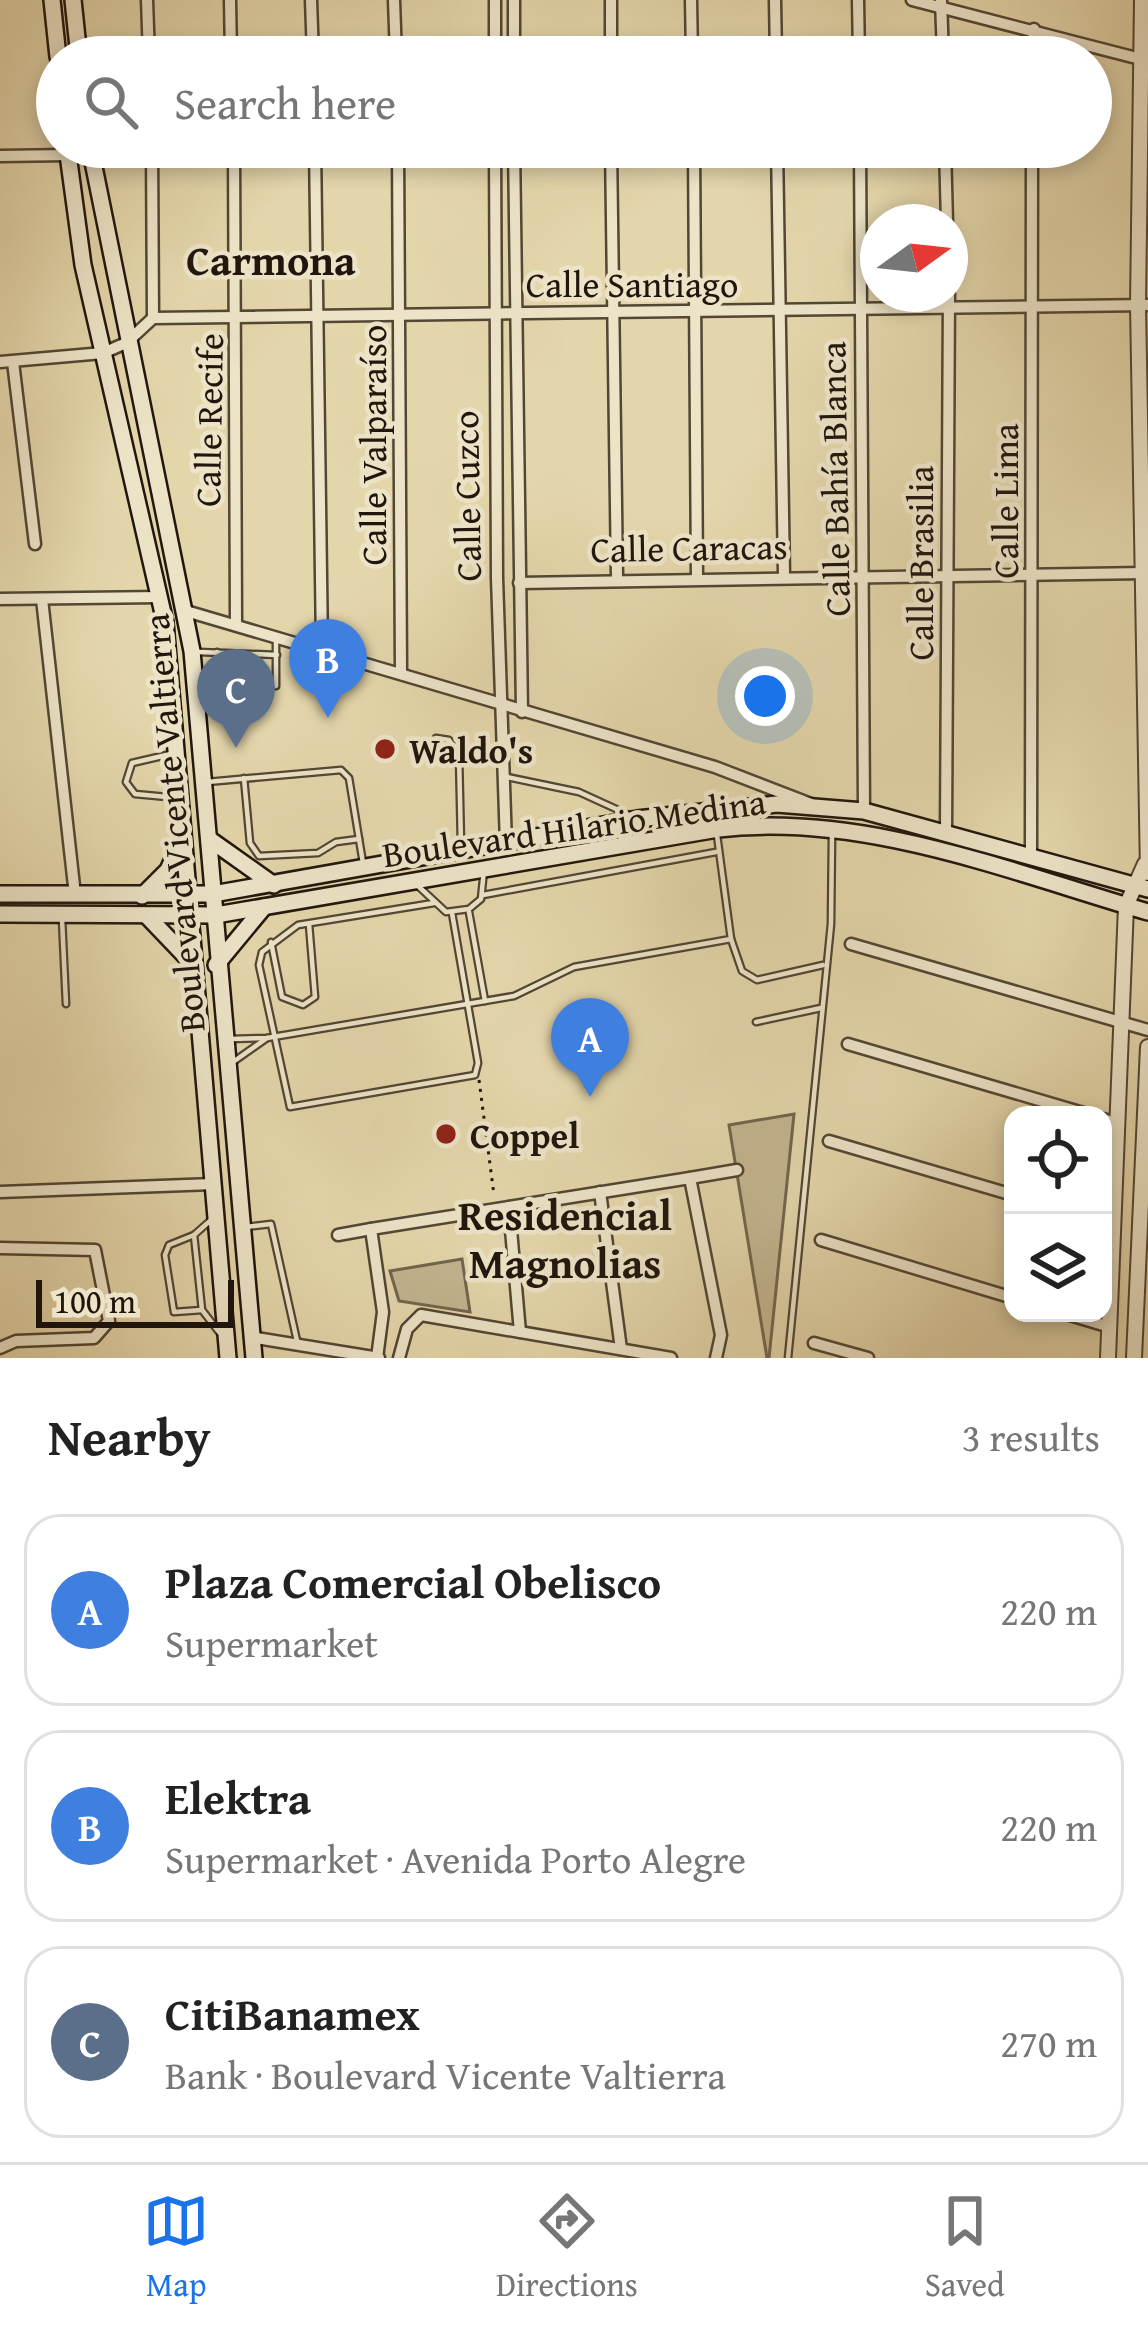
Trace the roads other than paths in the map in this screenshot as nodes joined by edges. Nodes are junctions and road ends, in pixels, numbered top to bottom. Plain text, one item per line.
1 (52, 0) edge
2 (73, 0) edge
3 (147, 0) edge
4 (230, 0) edge
5 (311, 0) edge
6 (394, 0) edge
7 (495, 0) edge
8 (514, 0) edge
9 (611, 0) edge
10 (691, 0) edge
11 (775, 0) edge
12 (858, 0) edge
13 (912, 0) edge
14 (941, 4) edge
15 (1138, 5) edge
16 (1034, 29) junction
17 (56, 36) edge
18 (77, 36) edge
19 (148, 36) edge
20 (231, 36) edge
21 (312, 36) edge
22 (395, 36) edge
23 (495, 36) edge
24 (514, 36) edge
25 (611, 36) edge
26 (692, 36) edge
27 (776, 36) edge
28 (859, 36) edge
29 (942, 36) edge
30 (1034, 36) edge
31 (1059, 36) edge
32 (1112, 51) edge
33 (1143, 60) edge
34 (36, 153) edge
35 (0, 156) edge
36 (70, 168) edge
37 (94, 168) edge
38 (152, 168) edge
39 (235, 168) edge
40 (316, 168) edge
41 (398, 168) edge
42 (495, 168) edge
43 (514, 168) edge
44 (611, 168) edge
45 (694, 168) edge
46 (777, 168) edge
47 (860, 168) edge
48 (946, 168) edge
49 (1032, 168) edge
50 (861, 204) edge
51 (947, 204) edge
52 (968, 302) edge
53 (1029, 305) junction
54 (1143, 305) edge
55 (860, 308) edge
56 (611, 312) junction
57 (694, 312) junction
58 (779, 312) junction
59 (863, 312) edge
60 (949, 312) edge
61 (515, 313) junction
62 (401, 314) junction
63 (494, 314) junction
64 (239, 315) junction
65 (319, 315) junction
66 (153, 318) junction
67 (126, 343) junction
68 (103, 353) junction
69 (6, 362) edge
70 (35, 544) dead end
71 (1034, 572) junction
72 (1145, 572) edge
73 (866, 573) junction
74 (950, 574) junction
75 (784, 575) junction
76 (617, 577) junction
77 (697, 578) junction
78 (519, 583) junction
79 (161, 597) junction
80 (0, 599) edge
81 (42, 599) junction
82 (186, 611) junction
83 (236, 622) junction
84 (275, 633) junction
85 (322, 647) junction
86 (192, 652) junction
87 (217, 652) junction
88 (277, 655) junction
89 (401, 671) junction
90 (221, 693) junction
91 (197, 694) junction
92 (500, 706) junction
93 (522, 712) junction
94 (436, 738) dead end
95 (177, 754) junction
96 (506, 777) junction
97 (244, 778) junction
98 (207, 782) junction
99 (180, 799) junction
100 (811, 804) junction
101 (864, 811) junction
102 (637, 819) junction
103 (832, 829) junction
104 (718, 830) junction
105 (183, 831) junction
106 (946, 832) junction
107 (358, 839) junction
108 (212, 841) junction
109 (506, 844) junction
110 (461, 851) junction
111 (716, 852) junction
112 (1031, 855) junction
113 (1146, 868) edge
114 (364, 869) junction
115 (484, 869) junction
116 (413, 880) junction
117 (274, 885) junction
118 (1140, 887) edge
119 (0, 894) edge
120 (213, 894) junction
121 (75, 895) junction
122 (483, 895) junction
123 (142, 896) junction
124 (187, 896) junction
125 (434, 903) junction
126 (1126, 906) junction
127 (264, 908) junction
128 (469, 909) junction
129 (1148, 912) edge
130 (62, 913) junction
131 (452, 913) junction
132 (0, 914) edge
133 (216, 915) junction
134 (148, 917) junction
135 (188, 917) junction
136 (309, 924) junction
137 (731, 939) junction
138 (271, 942) junction
139 (851, 944) dead end
140 (826, 964) junction
141 (216, 965) junction
142 (195, 966) junction
143 (484, 1000) junction
144 (66, 1004) dead end
145 (469, 1004) junction
146 (821, 1009) junction
147 (1122, 1021) junction
148 (755, 1022) dead end
149 (1148, 1030) edge
150 (278, 1036) junction
151 (267, 1038) junction
152 (223, 1039) junction
153 (848, 1044) dead end
154 (1148, 1047) edge
155 (226, 1066) junction
156 (1059, 1106) edge
157 (1112, 1106) edge
158 (1146, 1130) edge
159 (829, 1141) dead end
160 (737, 1170) dead end
161 (690, 1178) junction
162 (213, 1184) junction
163 (0, 1192) edge
164 (600, 1192) junction
165 (1004, 1192) edge
166 (503, 1208) junction
167 (215, 1216) junction
168 (240, 1227) junction
169 (371, 1229) junction
170 (194, 1234) junction
171 (338, 1234) dead end
172 (1144, 1235) edge
173 (821, 1240) dead end
174 (0, 1248) edge
175 (1004, 1295) edge
176 (202, 1310) junction
177 (1093, 1322) edge
178 (1110, 1322) edge
179 (1110, 1327) junction
180 (520, 1332) junction
181 (250, 1336) junction
182 (1142, 1340) edge
183 (814, 1343) dead end
184 (298, 1345) junction
185 (621, 1349) junction
186 (227, 1350) edge
187 (4, 1351) edge
188 (254, 1358) edge
189 (378, 1358) edge
190 (399, 1358) edge
191 (671, 1358) edge
192 (716, 1358) edge
193 (788, 1358) edge
194 (868, 1358) edge
195 (1108, 1358) edge
196 (1134, 1358) edge

1 - 17 main road
2 - 18 main road
3 - 19 street
4 - 20 street
5 - 21 street
6 - 22 street
7 - 23 street
8 - 24 street
9 - 25 street
10 - 26 street
11 - 27 street
12 - 28 street
13 - 14 street
14 - 16 street
14 - 29 street
15 - 33 street
16 - 30 street
16 - 31 street
32 - 33 street
33 - 54 street
34 - 35 street
36 - 68 main road, Boulevard Vicente Valtierra
37 - 67 main road, Boulevard Vicente Valtierra
38 - 66 street
39 - 64 street, Calle Recife
40 - 65 street
41 - 62 street, Calle Valparaíso
42 - 63 street, Calle Cuzco
43 - 61 street, Calle Cuzco
44 - 56 street
45 - 57 street
46 - 58 street
47 - 50 street, Calle Bahía Blanca
48 - 51 street
49 - 53 street, Calle Lima
52 - 53 street, Calle Santiago
53 - 54 street, Calle Santiago
53 - 71 street, Calle Lima
54 - 72 street
55 - 58 street, Calle Santiago
56 - 57 street, Calle Santiago
56 - 61 street, Calle Santiago
56 - 76 street
57 - 58 street, Calle Santiago
57 - 77 street
58 - 75 street
59 - 73 street, Calle Bahía Blanca
60 - 74 street, Calle Brasilia
61 - 63 street, Calle Santiago
61 - 78 street, Calle Cuzco
62 - 63 street, Calle Santiago
62 - 65 street, Calle Santiago
62 - 89 street, Calle Valparaíso
63 - 92 street, Calle Cuzco
64 - 65 street, Calle Santiago
64 - 66 street, Calle Santiago
64 - 83 street, Calle Recife
65 - 85 street
66 - 67 street
67 - 68 street
67 - 82 main road, Boulevard Vicente Valtierra
68 - 69 street
68 - 79 main road, Boulevard Vicente Valtierra
69 - 70 street
71 - 72 street, Calle Caracas
71 - 74 street, Calle Caracas
71 - 112 street, Calle Lima
72 - 113 street
73 - 74 street, Calle Caracas
73 - 75 street, Calle Caracas
73 - 101 street, Calle Bahía Blanca
74 - 106 street, Calle Brasilia
75 - 77 street, Calle Caracas
76 - 77 street, Calle Caracas
76 - 78 street, Calle Caracas
78 - 93 street, Calle Cuzco
79 - 81 street
79 - 95 main road, Boulevard Vicente Valtierra
80 - 81 street
81 - 121 street
82 - 83 street
82 - 86 main road, Boulevard Vicente Valtierra
83 - 84 street
84 - 85 street
84 - 88 lane
85 - 89 street
86 - 87 lane
86 - 91 main road, Boulevard Vicente Valtierra
87 - 88 lane
87 - 90 lane
88 - 90 lane
89 - 92 street
90 - 91 lane
91 - 98 main road, Boulevard Vicente Valtierra
92 - 93 street
92 - 96 street, Calle Cuzco
93 - 100 street
94 - 110 lane
95 - 99 main road, Boulevard Vicente Valtierra
95 - 99 lane
96 - 102 lane
96 - 109 street, Calle Cuzco
97 - 98 lane
97 - 107 lane
97 - 107 lane
98 - 108 main road, Boulevard Vicente Valtierra
99 - 105 main road, Boulevard Vicente Valtierra
100 - 101 main road, Boulevard Hilario Medina
100 - 102 main road, Boulevard Hilario Medina
101 - 106 main road, Boulevard Hilario Medina
102 - 109 main road, Boulevard Hilario Medina
103 - 104 main road, Boulevard Hilario Medina
103 - 126 main road, Boulevard Hilario Medina
103 - 140 lane
104 - 111 lane
104 - 115 main road, Boulevard Hilario Medina
105 - 123 main road
105 - 124 main road, Boulevard Vicente Valtierra
106 - 112 main road, Boulevard Hilario Medina
107 - 114 lane
108 - 117 main road
108 - 120 main road, Boulevard Vicente Valtierra
109 - 110 main road, Boulevard Hilario Medina
110 - 114 main road, Boulevard Hilario Medina
111 - 122 lane
111 - 137 lane
112 - 118 main road, Boulevard Hilario Medina
113 - 118 street
114 - 117 main road, Boulevard Hilario Medina
115 - 116 main road, Boulevard Hilario Medina
115 - 122 lane
116 - 125 lane
116 - 127 main road, Boulevard Hilario Medina
117 - 120 main road, Boulevard Hilario Medina
118 - 126 street
119 - 121 main road, Boulevard Hilario Medina
120 - 124 main road, Boulevard Hilario Medina
120 - 133 main road, Boulevard Vicente Valtierra
121 - 123 main road, Boulevard Hilario Medina
122 - 128 lane
123 - 124 main road, Boulevard Hilario Medina
124 - 135 main road, Boulevard Vicente Valtierra
125 - 131 lane
125 - 136 lane
126 - 129 main road, Boulevard Hilario Medina
126 - 147 street
127 - 133 main road, Boulevard Hilario Medina
127 - 141 main road
128 - 131 lane
128 - 143 lane
130 - 132 main road, Boulevard Hilario Medina
130 - 134 main road, Boulevard Hilario Medina
130 - 144 lane
131 - 145 lane
133 - 135 main road, Boulevard Hilario Medina
133 - 141 main road, Boulevard Vicente Valtierra
134 - 135 main road, Boulevard Hilario Medina
134 - 142 main road
135 - 142 main road, Boulevard Vicente Valtierra
136 - 138 lane
136 - 138 lane
137 - 140 lane
137 - 143 lane
138 - 150 lane
139 - 147 street
140 - 146 lane
141 - 152 main road, Boulevard Vicente Valtierra
142 - 162 main road, Boulevard Vicente Valtierra
143 - 145 lane
145 - 150 lane
145 - 150 lane
146 - 148 lane
146 - 193 lane
147 - 149 street
147 - 157 street
150 - 151 lane
151 - 152 lane
151 - 155 lane
152 - 155 main road, Boulevard Vicente Valtierra
153 - 156 street
154 - 158 street
155 - 168 main road, Boulevard Vicente Valtierra
158 - 172 street
159 - 165 street
160 - 161 street
161 - 164 street
161 - 192 street
162 - 163 street
162 - 167 main road, Boulevard Vicente Valtierra
164 - 166 street
164 - 185 street
166 - 169 street
166 - 180 street
167 - 170 lane
167 - 186 main road, Boulevard Vicente Valtierra
168 - 181 main road, Boulevard Vicente Valtierra
168 - 184 lane
169 - 171 street
169 - 189 street
170 - 176 lane
170 - 176 lane
172 - 182 street
173 - 175 street
174 - 187 street
176 - 186 lane
177 - 179 street
178 - 179 street
179 - 195 street
180 - 185 street
180 - 190 street
181 - 184 street
181 - 188 main road, Boulevard Vicente Valtierra
182 - 196 street
183 - 194 street
184 - 189 street
185 - 191 street

